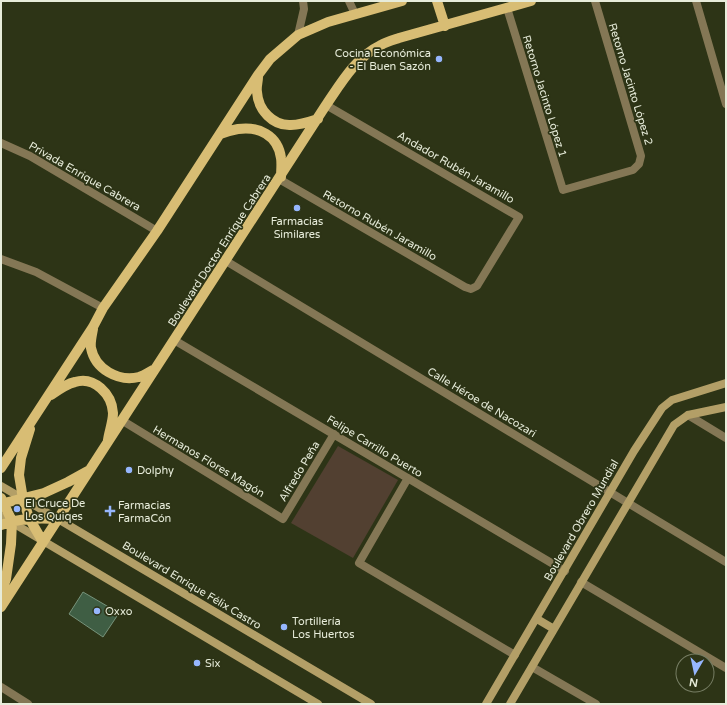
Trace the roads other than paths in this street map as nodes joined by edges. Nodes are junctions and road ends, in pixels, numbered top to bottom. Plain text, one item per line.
1 (303, 1) edge
2 (349, 1) edge
3 (402, 1) edge
4 (437, 1) edge
5 (531, 1) edge
6 (595, 1) edge
7 (696, 1) edge
8 (507, 8) junction
9 (355, 14) junction
10 (445, 26) junction
11 (298, 35) junction
12 (258, 75) junction
13 (726, 104) edge
14 (326, 105) junction
15 (318, 119) junction
16 (220, 134) junction
17 (1, 143) edge
18 (280, 178) junction
19 (563, 190) joint
20 (157, 231) junction
21 (1, 259) edge
22 (226, 261) junction
23 (471, 288) joint
24 (103, 308) junction
25 (93, 327) junction
26 (174, 340) junction
27 (156, 368) junction
28 (726, 384) edge
29 (46, 398) junction
30 (726, 407) edge
31 (688, 415) junction
32 (34, 418) junction
33 (123, 421) junction
34 (334, 434) junction
35 (726, 438) edge
36 (107, 444) junction
37 (1, 468) edge
38 (90, 469) junction
39 (408, 478) junction
40 (1, 486) edge
41 (611, 493) junction
42 (23, 499) junction
43 (2, 502) edge
44 (628, 503) junction
45 (1, 516) edge
46 (29, 518) junction
47 (58, 519) junction
48 (283, 519) joint
49 (12, 521) junction
50 (1, 525) edge
51 (43, 542) junction
52 (726, 562) edge
53 (565, 571) junction
54 (581, 582) junction
55 (1, 593) edge
56 (1, 607) edge
57 (537, 618) junction
58 (554, 630) junction
59 (515, 655) junction
60 (532, 667) junction
61 (726, 668) edge
62 (1, 687) edge
63 (28, 704) edge
64 (318, 704) edge
65 (371, 704) edge
66 (486, 704) edge
67 (510, 704) edge
68 (596, 704) edge

1 - 11 street
2 - 9 street
3 - 9 main road
4 - 10 main road
5 - 8 main road, Boulevard Doctor Enrique Cabrera
6 - 19 street, Retorno Jacinto López 2
7 - 13 street
8 - 10 main road, Boulevard Doctor Enrique Cabrera
8 - 19 street, Retorno Jacinto López 1
9 - 11 main road
10 - 14 main road, Boulevard Doctor Enrique Cabrera
11 - 12 main road
12 - 15 main road
12 - 16 main road
14 - 15 main road, Boulevard Doctor Enrique Cabrera
14 - 23 street, Andador Rubén Jaramillo
15 - 18 main road, Boulevard Doctor Enrique Cabrera
16 - 18 main road
16 - 20 main road
17 - 20 street, Privada Enrique Cabrera
18 - 22 main road, Boulevard Doctor Enrique Cabrera
18 - 23 street, Retorno Rubén Jaramillo
20 - 24 main road
21 - 24 street
22 - 26 main road, Boulevard Doctor Enrique Cabrera
22 - 41 street, Calle Héroe de Nacozari
24 - 25 main road
25 - 27 main road
25 - 29 main road
26 - 27 main road, Boulevard Doctor Enrique Cabrera
26 - 34 street, Felipe Carrillo Puerto
27 - 33 main road, Boulevard Doctor Enrique Cabrera
28 - 41 street, Boulevard Obrero Mundial
29 - 32 main road
29 - 36 main road
30 - 31 street
31 - 35 street
31 - 44 street
32 - 37 main road
32 - 42 main road
33 - 36 main road, Boulevard Doctor Enrique Cabrera
33 - 48 street, Hermanos Flores Magón
34 - 39 street, Felipe Carrillo Puerto
34 - 48 street, Alfredo Peña
36 - 38 main road, Boulevard Doctor Enrique Cabrera
38 - 42 main road
38 - 47 main road, Boulevard Doctor Enrique Cabrera
39 - 53 street, Felipe Carrillo Puerto
39 - 59 street
40 - 42 street, Boulevard Enrique Félix Castro
41 - 44 street, Calle Héroe de Nacozari
41 - 53 street, Boulevard Obrero Mundial
42 - 43 main road
42 - 46 main road
42 - 47 street, Boulevard Enrique Félix Castro
43 - 49 main road
44 - 52 street, Calle Héroe de Nacozari
44 - 54 street
45 - 49 street
46 - 47 main road
46 - 49 main road
46 - 51 main road
47 - 51 main road, Boulevard Doctor Enrique Cabrera
47 - 65 street, Boulevard Enrique Félix Castro
49 - 50 main road
49 - 51 street
49 - 55 main road
51 - 56 main road, Boulevard Doctor Enrique Cabrera
51 - 64 street
53 - 57 street, Boulevard Obrero Mundial
54 - 58 street
54 - 61 street
57 - 58 street
57 - 59 street, Boulevard Obrero Mundial
58 - 60 street
59 - 66 street, Boulevard Obrero Mundial
60 - 67 street
60 - 68 street
62 - 63 street

